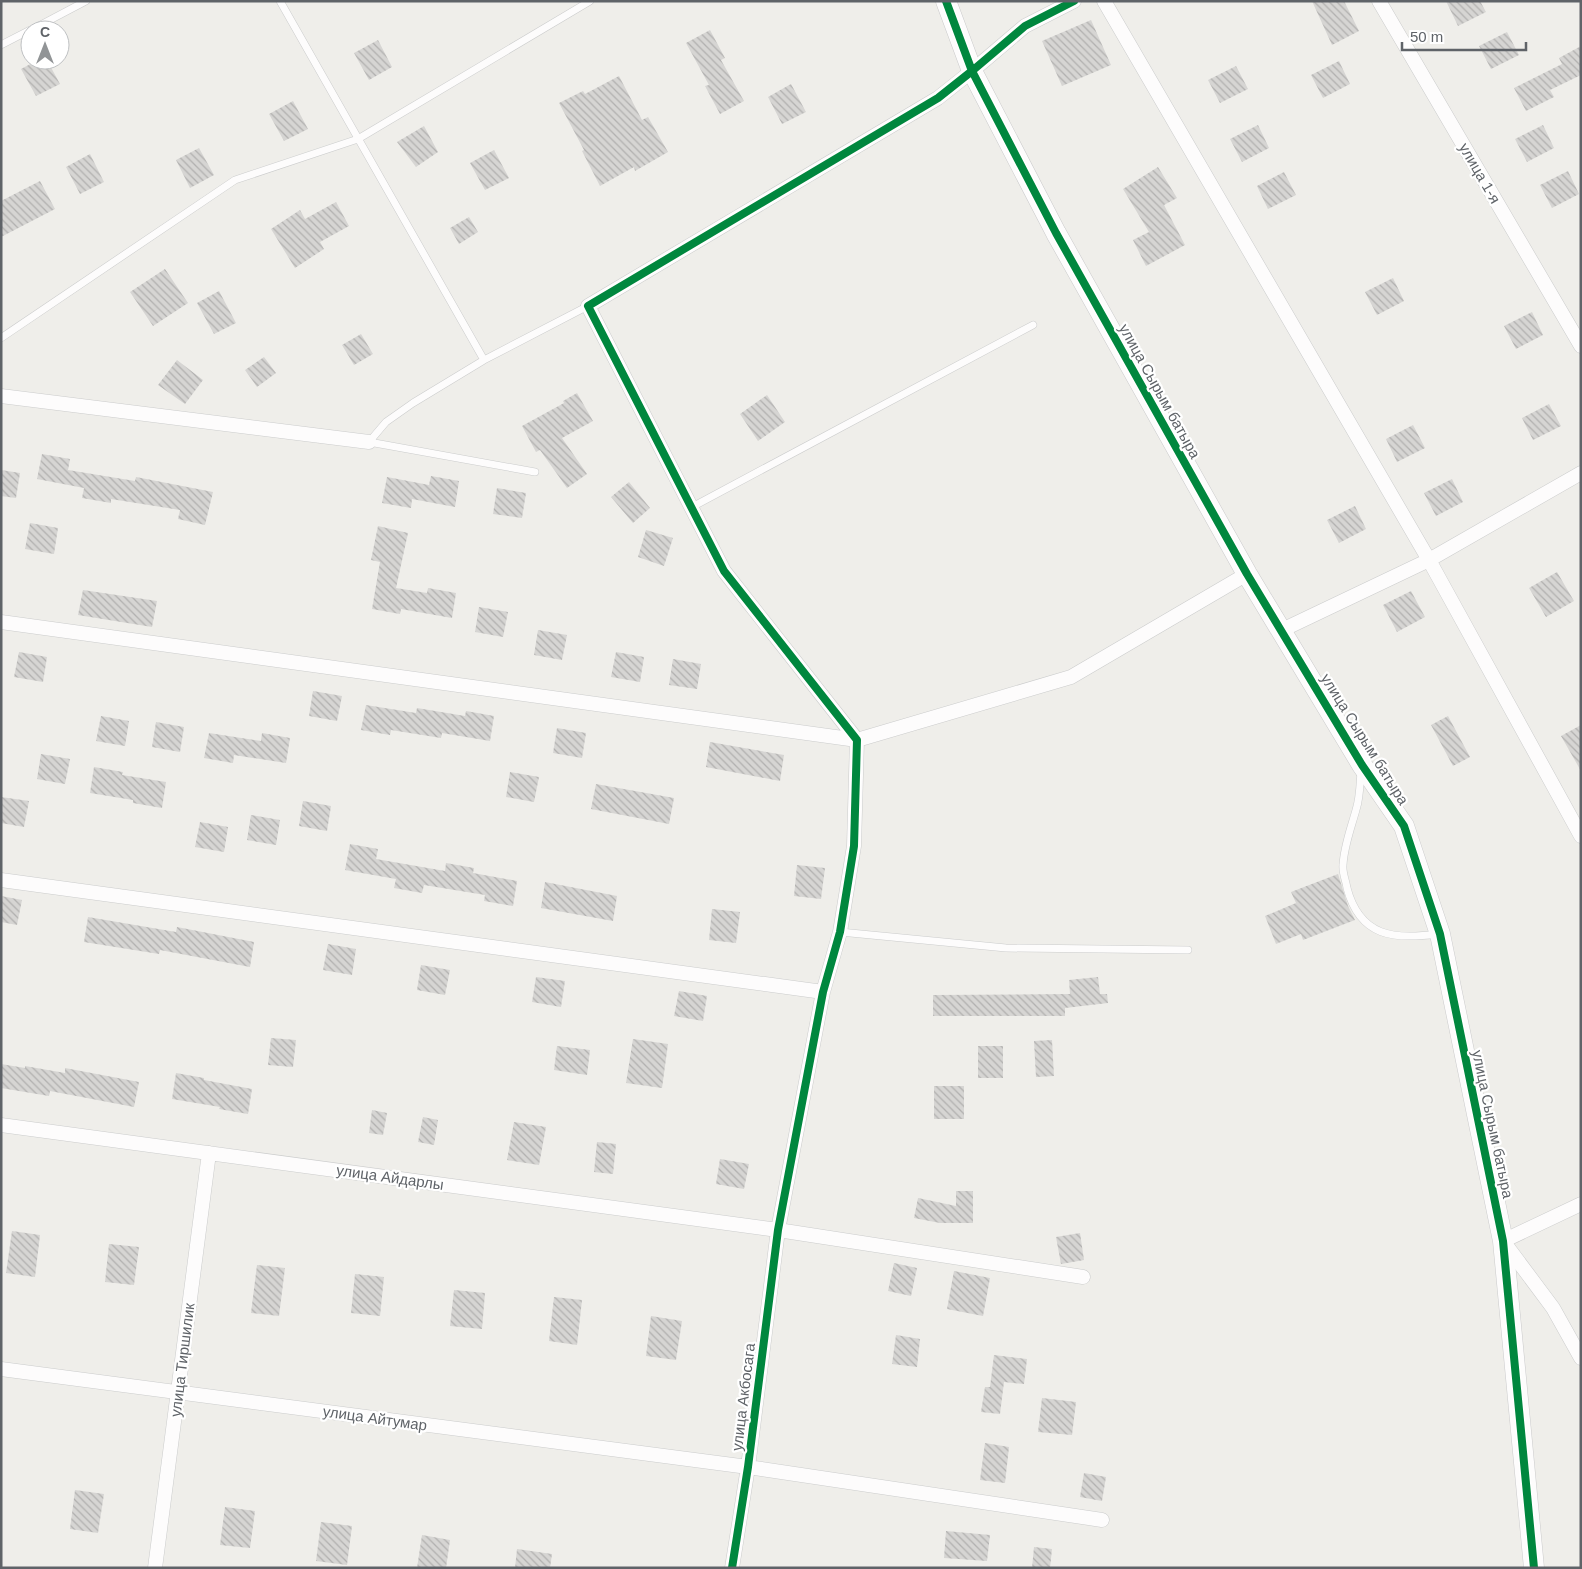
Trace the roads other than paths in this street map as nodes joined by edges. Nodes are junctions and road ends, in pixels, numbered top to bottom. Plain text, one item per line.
1 (86, 1) edge
2 (280, 1) edge
3 (590, 1) edge
4 (946, 1) edge
5 (1074, 1) edge
6 (1104, 1) edge
7 (1378, 1) edge
8 (49, 20) edge
9 (20, 35) edge
10 (1, 45) edge
11 (972, 71) junction
12 (358, 139) junction
13 (588, 306) junction
14 (1033, 324) dead end
15 (1, 338) edge
16 (1581, 346) edge
17 (484, 360) junction
18 (1, 396) edge
19 (369, 442) junction
20 (535, 472) dead end
21 (1581, 473) edge
22 (692, 508) junction
23 (1429, 560) junction
24 (1246, 574) junction
25 (1, 622) edge
26 (1282, 630) junction
27 (857, 740) junction
28 (1362, 764) junction
29 (1581, 836) edge
30 (1, 880) edge
31 (840, 932) junction
32 (1440, 934) junction
33 (1188, 950) dead end
34 (823, 992) junction
35 (1, 1125) edge
36 (209, 1153) junction
37 (1581, 1204) edge
38 (778, 1230) junction
39 (1503, 1242) junction
40 (1083, 1277) dead end
41 (1581, 1358) edge
42 (1, 1369) edge
43 (178, 1392) junction
44 (748, 1467) junction
45 (1102, 1520) dead end
46 (155, 1568) edge
47 (732, 1568) edge
48 (1534, 1568) edge

1 - 8 lane
2 - 12 lane
3 - 12 lane
4 - 11 street, улица Сырым батыра
5 - 11 street
6 - 23 street
7 - 16 street, улица 1-я
9 - 10 lane
11 - 13 street
11 - 24 street, улица Сырым батыра
12 - 15 lane
12 - 17 lane
13 - 17 lane
13 - 22 street
14 - 22 lane
17 - 19 lane
18 - 19 street
19 - 20 lane
21 - 23 street
22 - 27 street
23 - 26 street
23 - 29 street
24 - 26 street, улица Сырым батыра
24 - 27 street
25 - 27 street
26 - 28 street, улица Сырым батыра
27 - 31 street, улица Акбосага
28 - 32 street, улица Сырым батыра
28 - 32 lane
30 - 34 street
31 - 33 lane
31 - 34 street, улица Акбосага
32 - 39 street, улица Сырым батыра
34 - 38 street, улица Акбосага
35 - 36 street, улица Айдарлы
36 - 38 street, улица Айдарлы
36 - 43 street, улица Тиршилик
37 - 39 street
38 - 40 street, улица Айдарлы
38 - 44 street, улица Акбосага
39 - 41 street
39 - 48 street, улица Сырым батыра
42 - 43 street, улица Айтумар
43 - 44 street, улица Айтумар
43 - 46 street, улица Тиршилик
44 - 45 street, улица Айтумар
44 - 47 street, улица Акбосага

